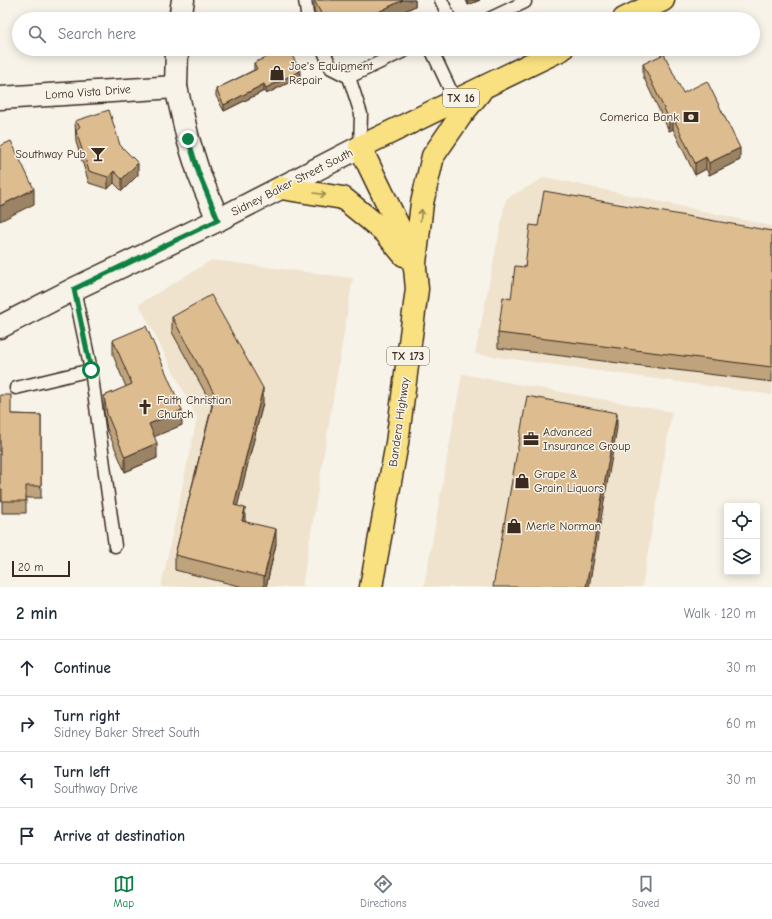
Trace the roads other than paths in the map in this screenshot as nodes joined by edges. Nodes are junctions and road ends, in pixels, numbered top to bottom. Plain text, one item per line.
1 (182, 0) edge
2 (305, 0) edge
3 (441, 0) edge
4 (663, 0) edge
5 (527, 1) edge
6 (181, 12) edge
7 (307, 12) edge
8 (447, 12) edge
9 (504, 12) edge
10 (638, 12) edge
11 (177, 56) edge
12 (326, 56) edge
13 (394, 56) edge
14 (434, 56) edge
15 (547, 56) edge
16 (349, 78) junction
17 (176, 87) junction
18 (0, 98) edge
19 (458, 108) junction
20 (360, 147) junction
21 (281, 188) junction
22 (218, 220) junction
23 (415, 268) junction
24 (74, 289) junction
25 (0, 327) edge
26 (91, 370) junction
27 (16, 388) dead end
28 (115, 546) dead end
29 (371, 587) edge

1 - 6 main road
2 - 7 lane
3 - 8 lane
4 - 10 main road
5 - 9 lane
11 - 17 main road
12 - 16 lane
13 - 16 lane
14 - 19 lane
15 - 19 main road, TX 16
16 - 20 lane
17 - 18 main road, Loma Vista Drive
17 - 22 main road
19 - 20 main road, Sidney Baker Street South / TX 16
23 -> 19 main road
20 - 21 main road, Sidney Baker Street South / TX 16
20 - 23 main road, Bandera Highway / TX 173
21 - 22 main road, Sidney Baker Street South / TX 16
21 -> 23 main road
22 - 24 main road, Sidney Baker Street South / TX 16
23 - 29 main road, Bandera Highway / TX 173
24 - 25 main road, Sidney Baker Street South / TX 16
24 - 26 lane
26 - 27 lane
26 - 28 lane

